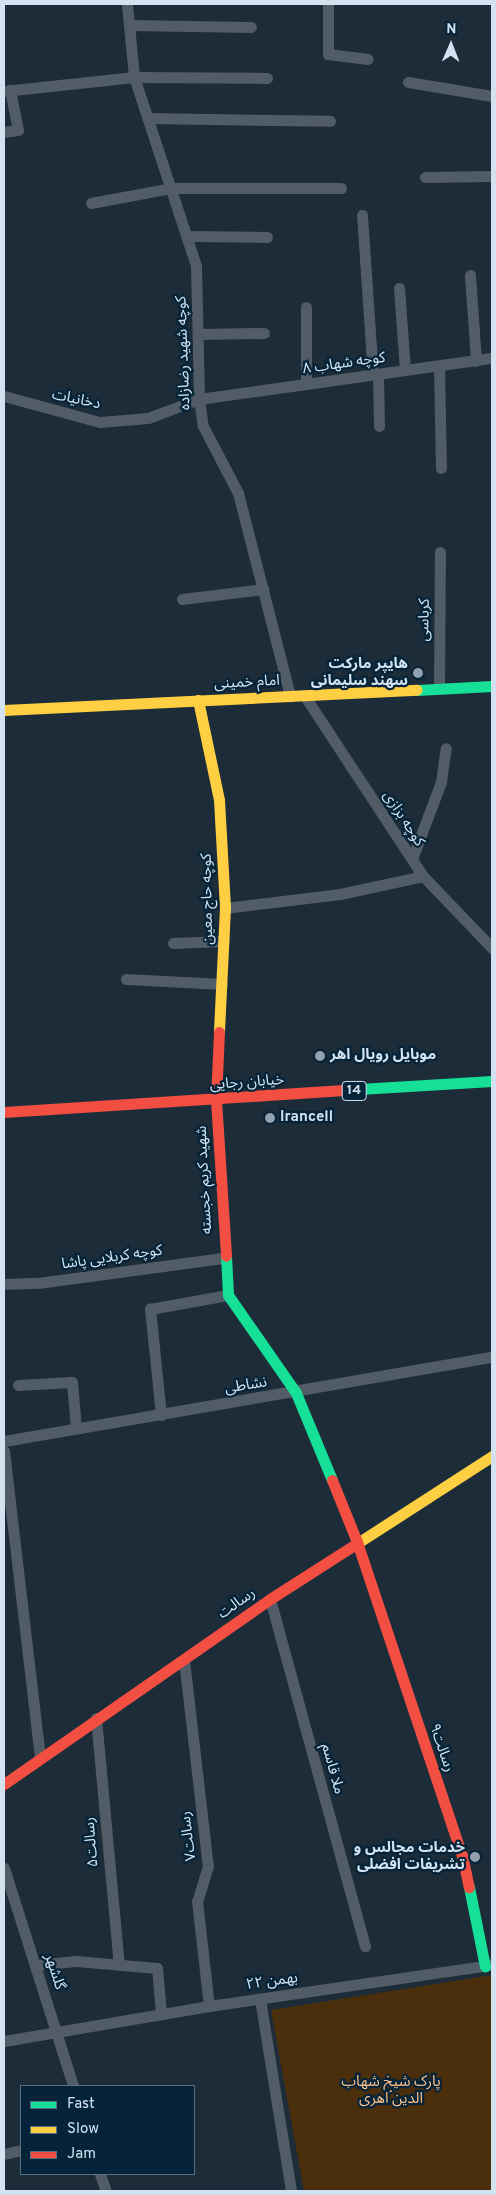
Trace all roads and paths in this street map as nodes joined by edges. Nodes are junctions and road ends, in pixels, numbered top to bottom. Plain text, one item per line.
1 (127, 4) edge
2 (328, 4) edge
3 (130, 25) junction
4 (251, 27) dead end
5 (368, 59) dead end
6 (134, 77) junction
7 (266, 78) dead end
8 (408, 82) dead end
9 (7, 91) edge
10 (492, 96) edge
11 (148, 118) junction
12 (330, 121) dead end
13 (4, 132) edge
14 (492, 176) edge
15 (425, 177) dead end
16 (171, 188) junction
17 (341, 188) dead end
18 (91, 203) dead end
19 (362, 216) dead end
20 (188, 236) junction
21 (267, 237) dead end
22 (470, 275) dead end
23 (399, 288) dead end
24 (306, 308) dead end
25 (264, 333) dead end
26 (198, 334) junction
27 (492, 358) edge
28 (476, 361) junction
29 (439, 366) junction
30 (405, 370) junction
31 (376, 374) junction
32 (306, 384) junction
33 (4, 396) edge
34 (199, 399) junction
35 (379, 426) dead end
36 (441, 468) dead end
37 (440, 552) dead end
38 (263, 588) junction
39 (182, 599) dead end
40 (492, 686) edge
41 (439, 688) junction
42 (304, 695) junction
43 (290, 696) junction
44 (198, 700) junction
45 (4, 710) edge
46 (446, 748) dead end
47 (412, 859) junction
48 (423, 876) junction
49 (225, 908) junction
50 (224, 941) junction
51 (173, 943) dead end
52 (492, 948) edge
53 (126, 979) dead end
54 (222, 984) junction
55 (492, 1081) edge
56 (216, 1100) junction
57 (4, 1112) edge
58 (224, 1258) junction
59 (4, 1284) edge
60 (228, 1295) junction
61 (492, 1357) edge
62 (18, 1385) dead end
63 (296, 1393) junction
64 (161, 1415) junction
65 (76, 1429) junction
66 (4, 1441) edge
67 (4, 1451) edge
68 (492, 1456) edge
69 (357, 1542) junction
70 (270, 1600) junction
71 (184, 1660) junction
72 (96, 1718) junction
73 (40, 1757) junction
74 (4, 1784) edge
75 (4, 1868) edge
76 (6, 1894) edge
77 (365, 1946) dead end
78 (119, 1964) junction
79 (36, 1966) junction
80 (488, 1966) edge
81 (260, 1999) junction
82 (209, 2006) junction
83 (162, 2013) junction
84 (56, 2031) junction
85 (4, 2041) edge
86 (73, 2085) edge
87 (20, 2150) edge
88 (4, 2154) edge
89 (101, 2176) edge
90 (98, 2191) edge
91 (106, 2191) edge
92 (291, 2191) edge

1 - 3 street, کوچه شهید رضازاده
2 - 5 street
3 - 4 street
3 - 6 street, کوچه شهید رضازاده
6 - 7 street
6 - 9 street
6 - 11 street, کوچه شهید رضازاده
8 - 10 street
9 - 13 street
11 - 12 street
11 - 16 street, کوچه شهید رضازاده
14 - 15 street
16 - 17 street
16 - 18 street
16 - 20 street, کوچه شهید رضازاده
19 - 31 street
20 - 21 street
20 - 26 street, کوچه شهید رضازاده
22 - 28 street
23 - 30 street
24 - 32 street
25 - 26 street
26 - 34 street, کوچه شهید رضازاده
27 - 28 street, کوچه شهاب ۸
28 - 29 street, کوچه شهاب ۸
29 - 30 street, کوچه شهاب ۸
29 - 36 street
30 - 31 street, کوچه شهاب ۸
31 - 32 street, کوچه شهاب ۸
31 - 35 street
32 - 34 street, کوچه شهاب ۸
33 - 34 street, دخانیات
34 - 38 street, کوچه شهید رضازاده
37 - 41 street, کرباسی
38 - 39 street
38 - 43 street, کوچه شهید رضازاده
40 - 41 main road, امام خمینی
41 - 42 main road, امام خمینی
42 - 43 main road, امام خمینی
42 - 47 street, کوچه بزازی
43 - 44 main road, امام خمینی
44 - 45 main road, امام خمینی
44 - 49 main road, کوچه حاج معین
46 - 47 street
47 - 48 street, کوچه بزازی
48 - 49 street
48 - 52 street, کوچه بزازی
49 - 50 main road, کوچه حاج معین
50 - 51 street
50 - 54 main road, کوچه حاج معین
53 - 54 street
54 - 56 main road, کوچه حاج معین
55 - 56 main road, خیابان رجایی / 14
56 - 57 main road, خیابان رجایی
56 - 58 main road, شهید کریم خجسته
58 - 59 street, کوچه کربلایی پاشا
58 - 60 main road, شهید کریم خجسته
60 - 63 main road, رسالت۹
60 - 64 street
61 - 63 street, نشاطی
62 - 65 street
63 - 64 street, نشاطی
63 - 69 main road, رسالت۹
64 - 65 street, نشاطی
65 - 66 street, نشاطی
67 - 73 street
68 - 69 main road, رسالت
69 - 70 main road, رسالت
69 - 80 main road, رسالت۹
70 - 71 main road, رسالت
70 - 77 street, ملا قاسم
71 - 72 main road, رسالت
71 - 82 street, رسالت۷
72 - 73 main road, رسالت
72 - 78 street, رسالت۵
73 - 74 main road, رسالت
75 - 76 street, گلشهر
76 - 79 street, گلشهر
78 - 79 street
78 - 83 street
79 - 84 street, گلشهر
80 - 81 street, ۲۲ بهمن
81 - 82 street, ۲۲ بهمن
81 - 92 street
82 - 83 street, ۲۲ بهمن
83 - 84 street, ۲۲ بهمن
84 - 85 street, ۲۲ بهمن
84 - 86 street, گلشهر
87 - 88 street
89 - 90 street
89 - 91 street

